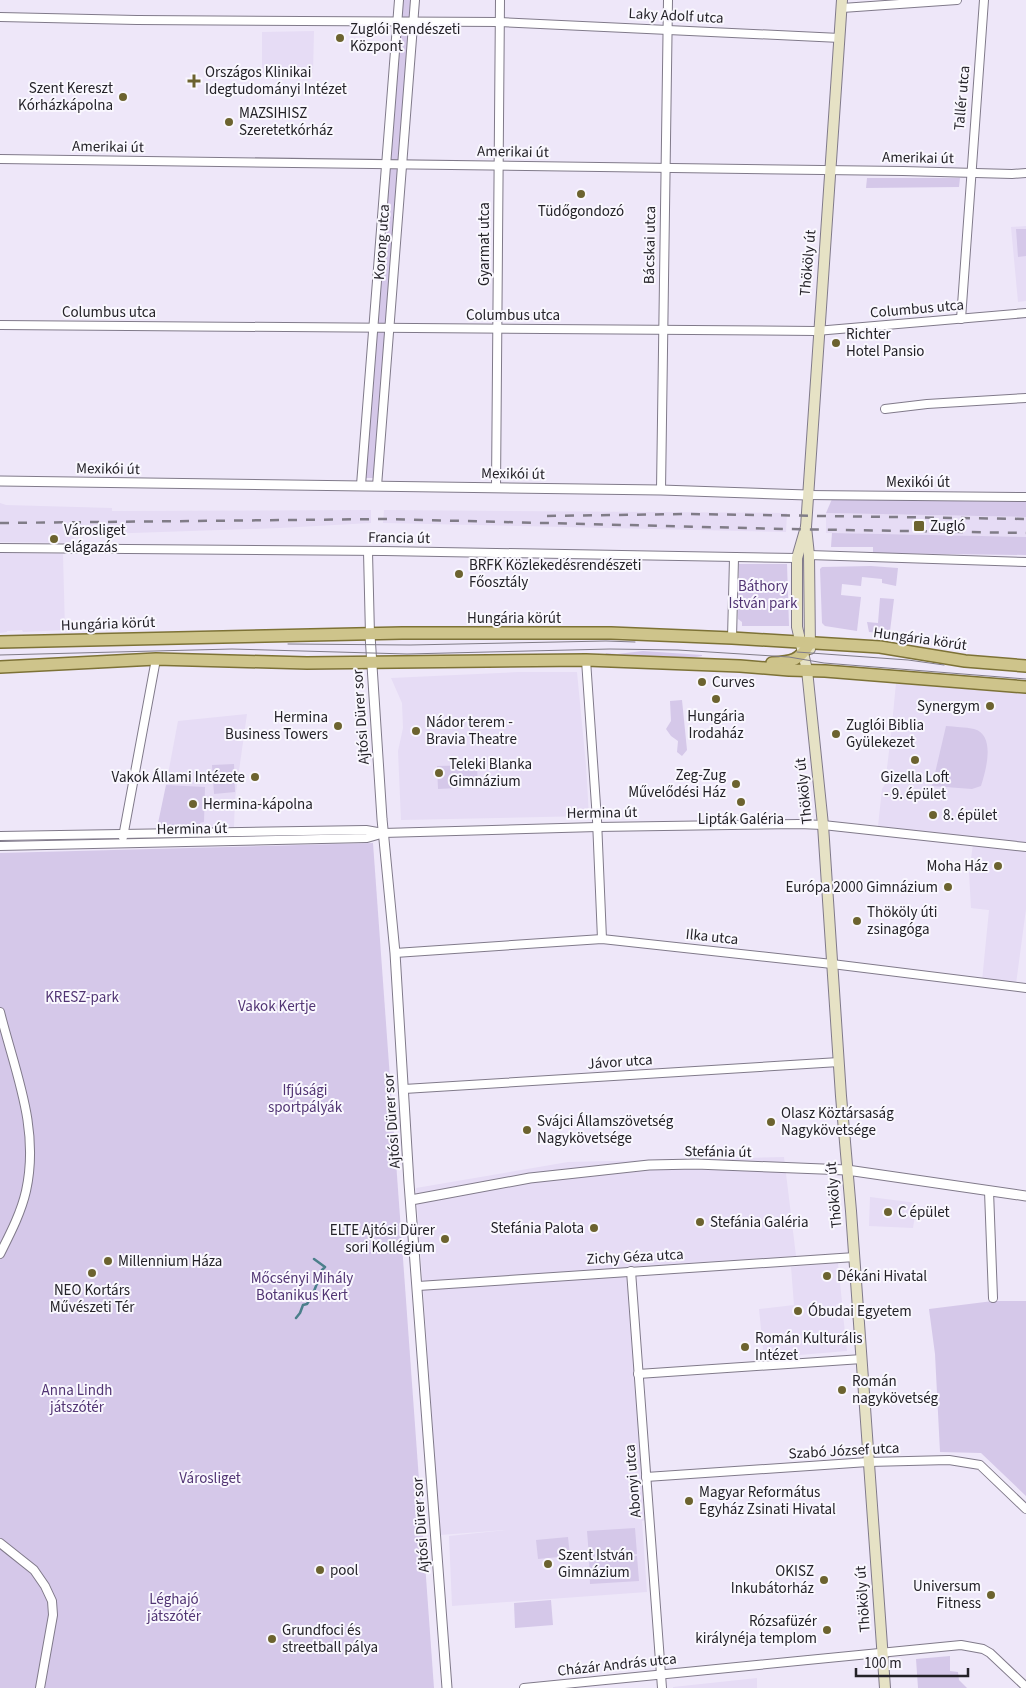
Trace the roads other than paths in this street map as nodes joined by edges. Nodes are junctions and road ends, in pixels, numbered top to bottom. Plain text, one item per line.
1 (399, 0) edge
2 (415, 0) edge
3 (500, 0) edge
4 (668, 0) edge
5 (957, 0) edge
6 (984, 0) edge
7 (842, 4) edge
8 (0, 17) edge
9 (398, 21) junction
10 (413, 21) junction
11 (500, 22) junction
12 (668, 30) junction
13 (840, 38) junction
14 (0, 159) edge
15 (387, 164) junction
16 (402, 164) junction
17 (498, 166) junction
18 (665, 168) junction
19 (830, 171) junction
20 (970, 173) junction
21 (1026, 173) edge
22 (1026, 313) edge
23 (961, 319) junction
24 (0, 325) edge
25 (374, 328) junction
26 (389, 329) junction
27 (497, 329) junction
28 (663, 330) junction
29 (818, 331) junction
30 (1026, 398) edge
31 (885, 409) dead end
32 (0, 481) edge
33 (362, 485) junction
34 (377, 486) junction
35 (496, 488) junction
36 (660, 490) junction
37 (807, 495) junction
38 (1026, 497) edge
39 (806, 528) junction
40 (0, 548) edge
41 (368, 552) junction
42 (809, 555) junction
43 (734, 558) junction
44 (797, 558) junction
45 (1026, 562) edge
46 (370, 635) junction
47 (732, 638) junction
48 (0, 642) edge
49 (804, 646) junction
50 (156, 659) junction
51 (586, 660) junction
52 (370, 661) junction
53 (740, 666) junction
54 (1026, 666) edge
55 (0, 667) edge
56 (807, 670) junction
57 (1026, 687) edge
58 (823, 825) junction
59 (597, 827) junction
60 (383, 833) junction
61 (123, 834) junction
62 (0, 836) edge
63 (122, 844) junction
64 (0, 846) edge
65 (1026, 847) edge
66 (602, 939) junction
67 (395, 953) junction
68 (832, 964) junction
69 (1026, 988) edge
70 (0, 1012) edge
71 (839, 1062) junction
72 (404, 1089) junction
73 (847, 1170) junction
74 (990, 1191) junction
75 (1026, 1196) edge
76 (411, 1200) junction
77 (0, 1254) edge
78 (855, 1257) junction
79 (630, 1271) junction
80 (418, 1286) junction
81 (993, 1298) dead end
82 (862, 1358) junction
83 (638, 1374) junction
84 (868, 1462) junction
85 (646, 1477) junction
86 (1026, 1509) edge
87 (0, 1543) edge
88 (882, 1653) junction
89 (661, 1674) junction
90 (40, 1688) edge
91 (446, 1688) edge
92 (524, 1688) edge
93 (662, 1688) edge
94 (885, 1688) edge
95 (1026, 1688) edge

1 - 9 street, Korong utca
2 - 10 street, Korong utca
3 - 11 street, Gyarmat utca
4 - 12 street, Bácskai utca
5 - 7 street
6 - 20 street, Tallér utca
7 - 13 main road, Thököly út
8 - 9 street, Laky Adolf utca
9 - 10 street, Laky Adolf utca
9 - 15 street, Korong utca
10 - 11 street, Laky Adolf utca
10 - 16 street, Korong utca
11 - 12 street, Laky Adolf utca
11 - 17 street, Gyarmat utca
12 - 13 street, Laky Adolf utca
12 - 18 street, Bácskai utca
13 - 19 main road, Thököly út
14 - 15 street, Amerikai út
15 - 16 street, Amerikai út
15 - 25 street, Korong utca
16 - 17 street, Amerikai út
16 - 26 street, Korong utca
17 - 18 street, Amerikai út
17 - 27 street, Gyarmat utca
18 - 19 street, Amerikai út
18 - 28 street, Bácskai utca
19 - 20 street, Amerikai út
19 - 29 main road, Thököly út
20 - 21 street, Amerikai út
20 - 23 street, Tallér utca
22 - 23 street, Columbus utca
23 - 29 street, Columbus utca
24 - 25 street, Columbus utca
25 - 26 street, Columbus utca
25 - 33 street, Korong utca
26 - 27 street, Columbus utca
26 - 34 street, Korong utca
27 - 28 street, Columbus utca
27 - 35 street, Gyarmat utca
28 - 29 street, Columbus utca
28 - 36 street, Bácskai utca
29 - 37 main road, Thököly út
30 - 31 street
32 - 33 street, Mexikói út
33 - 34 street, Mexikói út
34 - 35 street, Mexikói út
35 - 36 street, Mexikói út
36 - 37 street, Mexikói út
37 - 38 street, Mexikói út
37 - 39 main road, Thököly út
39 - 42 main road, Thököly út
39 - 44 main road, Thököly út
40 - 41 street, Francia út
41 - 43 street, Francia út
41 - 46 street, Ajtósi Dürer sor
42 - 45 street
42 - 49 main road, Thököly út
43 - 44 street, Francia út
43 - 47 street
44 - 49 main road, Thököly út
46 - 47 main road, Hungária körút
46 - 48 main road, Hungária körút
46 - 52 street, Ajtósi Dürer sor
47 - 49 main road, Hungária körút
49 - 53 main road
49 - 54 main road, Hungária körút
49 - 56 main road, Thököly út
50 - 52 main road
50 - 55 main road
50 - 61 street
51 - 52 main road
51 - 53 main road
51 - 59 street
52 - 60 street, Ajtósi Dürer sor
53 - 56 main road
56 - 57 main road
56 - 58 main road, Thököly út
58 - 59 street, Hermina út
58 - 65 street, Hermina út
58 - 68 main road, Thököly út
59 - 60 street, Hermina út
59 - 66 street
60 - 61 street, Hermina út
60 - 63 street, Hermina út
60 - 67 street, Ajtósi Dürer sor
61 - 62 street, Hermina út
61 - 63 street
63 - 64 street, Hermina út
66 - 67 street, Ilka utca
66 - 68 street, Ilka utca
67 - 72 street, Ajtósi Dürer sor
68 - 69 street, Ilka utca
68 - 71 main road, Thököly út
70 - 77 street
71 - 72 street, Jávor utca
71 - 73 main road, Thököly út
72 - 76 street, Ajtósi Dürer sor
73 - 74 street, Stefánia út
73 - 76 street, Stefánia út
73 - 78 main road, Thököly út
74 - 75 street, Stefánia út
74 - 81 street
76 - 80 street, Ajtósi Dürer sor
78 - 79 street, Zichy Géza utca
78 - 82 main road, Thököly út
79 - 80 street, Zichy Géza utca
79 - 83 street, Abonyi utca
80 - 91 street, Ajtósi Dürer sor
82 - 83 street
82 - 84 main road, Thököly út
83 - 85 street, Abonyi utca
84 - 85 street, Szabó József utca
84 - 86 street, Szabó József utca
84 - 88 main road, Thököly út
85 - 89 street, Abonyi utca
87 - 90 street
88 - 89 street, Cházár András utca
88 - 94 main road, Thököly út
88 - 95 street, Cházár András utca
89 - 92 street, Cházár András utca
89 - 93 street, Abonyi utca

